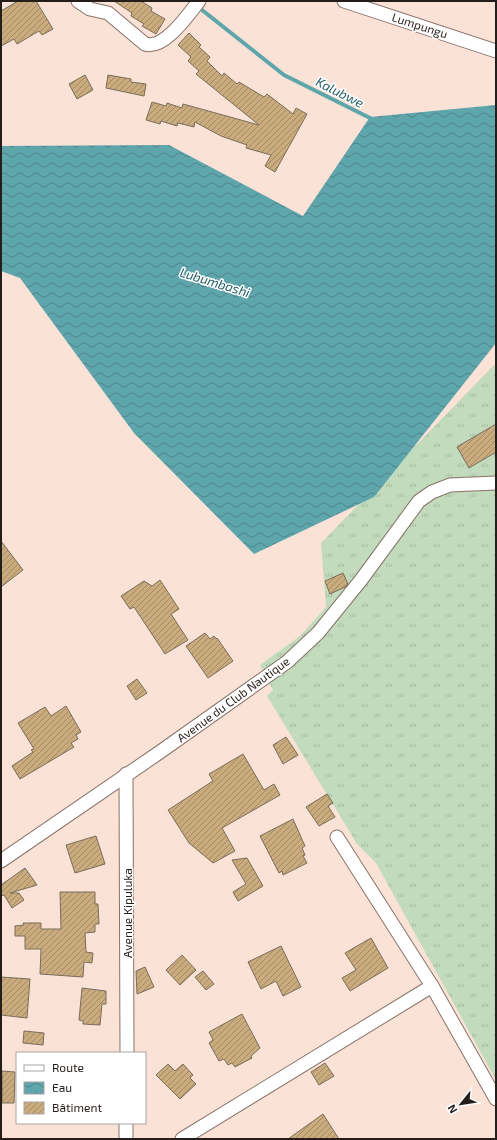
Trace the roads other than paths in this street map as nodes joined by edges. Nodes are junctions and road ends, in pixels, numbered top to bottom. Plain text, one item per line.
1 (78, 1) edge
2 (344, 1) edge
3 (198, 2) edge
4 (496, 51) edge
5 (496, 483) edge
6 (126, 774) junction
7 (337, 837) dead end
8 (1, 861) edge
9 (432, 986) junction
10 (127, 1052) edge
11 (496, 1098) edge
12 (126, 1124) edge
13 (126, 1139) edge
14 (182, 1139) edge

1 - 3 street
2 - 4 street, Lumpungu
5 - 6 street, Avenue du Club Nautique
6 - 8 street, Avenue du Club Nautique
6 - 10 street, Avenue Kipuluka
7 - 9 street
9 - 11 street
9 - 14 street
12 - 13 street

